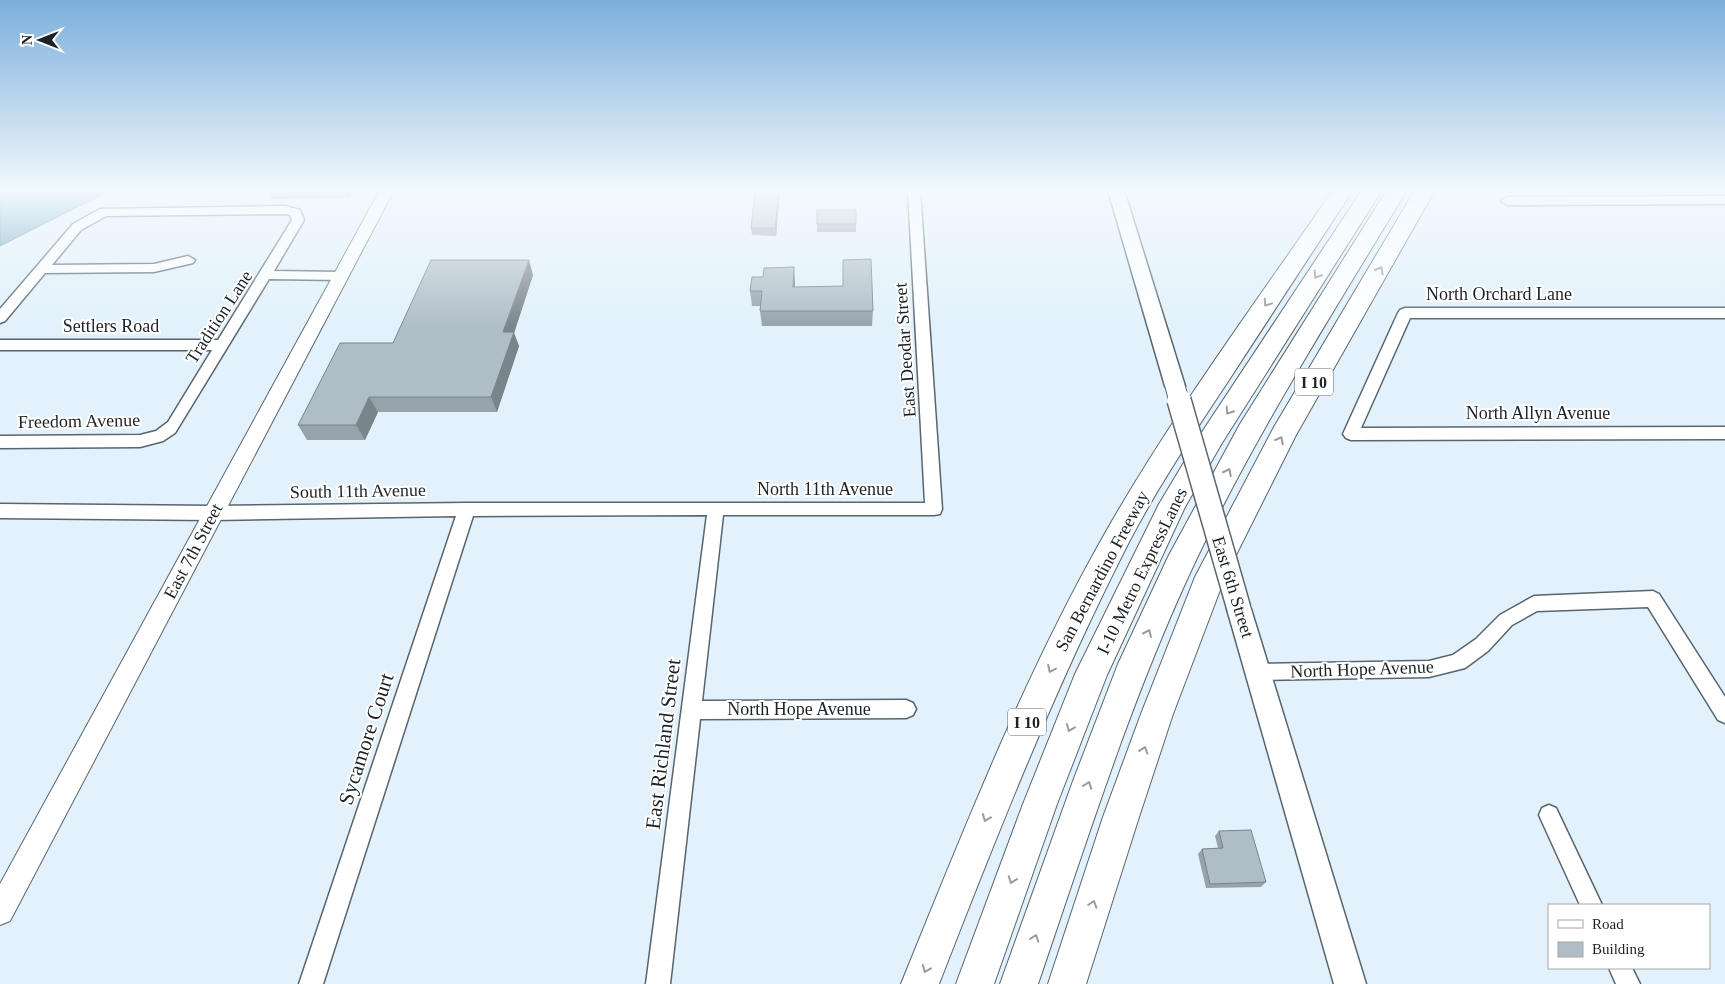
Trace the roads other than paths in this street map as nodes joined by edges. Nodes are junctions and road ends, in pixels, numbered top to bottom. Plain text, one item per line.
1 (70, 236) edge
2 (288, 236) edge
3 (362, 236) edge
4 (917, 236) edge
5 (1130, 236) edge
6 (1312, 236) edge
7 (1342, 236) edge
8 (1369, 236) edge
9 (1399, 236) edge
10 (188, 260) dead end
11 (42, 269) junction
12 (264, 275) junction
13 (341, 276) junction
14 (1725, 313) edge
15 (0, 318) edge
16 (0, 345) edge
17 (222, 345) junction
18 (1725, 433) edge
19 (1350, 434) joint
20 (159, 437) joint
21 (0, 442) edge
22 (467, 509) junction
23 (716, 509) junction
24 (934, 509) joint
25 (0, 512) edge
26 (214, 512) junction
27 (1117, 538) junction
28 (1259, 672) junction
29 (1081, 700) junction
30 (906, 709) dead end
31 (691, 710) junction
32 (1725, 714) edge
33 (1549, 814) dead end
34 (1592, 904) edge
35 (0, 911) edge
36 (1620, 969) edge
37 (311, 984) edge
38 (658, 984) edge
39 (920, 984) edge
40 (974, 984) edge
41 (1019, 984) edge
42 (1067, 984) edge
43 (1350, 984) edge
44 (1628, 984) edge

1 - 11 street
2 - 12 street
3 - 13 street, East 7th Street
4 - 24 street, East Deodar Street
5 - 28 main road, East 6th Street, bridge
6 -> 27 highway, San Bernardino Freeway / I 10
7 -> 29 highway, I-10 Metro ExpressLanes
41 -> 8 highway, I-10 Metro ExpressLanes
42 -> 9 highway, I 10
10 - 11 street
11 - 15 street
12 - 13 street, Tradition Lane
12 - 17 street, Tradition Lane
13 - 26 street, East 7th Street
14 - 19 street, North Orchard Lane
16 - 17 street, Settlers Road
17 - 20 street, Tradition Lane
18 - 19 street, North Allyn Avenue
20 - 21 street, Freedom Avenue
22 - 23 street, South 11th Avenue
22 - 26 street, South 11th Avenue
22 - 37 street, Sycamore Court
23 - 24 street, North 11th Avenue
23 - 31 street, East Richland Street
25 - 26 street, South 11th Avenue
26 - 35 street, East 7th Street
27 - 29 highway
27 -> 39 highway, San Bernardino Freeway / I 10
28 - 32 street, North Hope Avenue
28 - 43 main road, East 6th Street
29 -> 40 highway, I-10 Metro ExpressLanes
30 - 31 street, North Hope Avenue
31 - 38 street, East Richland Street
33 - 34 street
36 - 44 street

